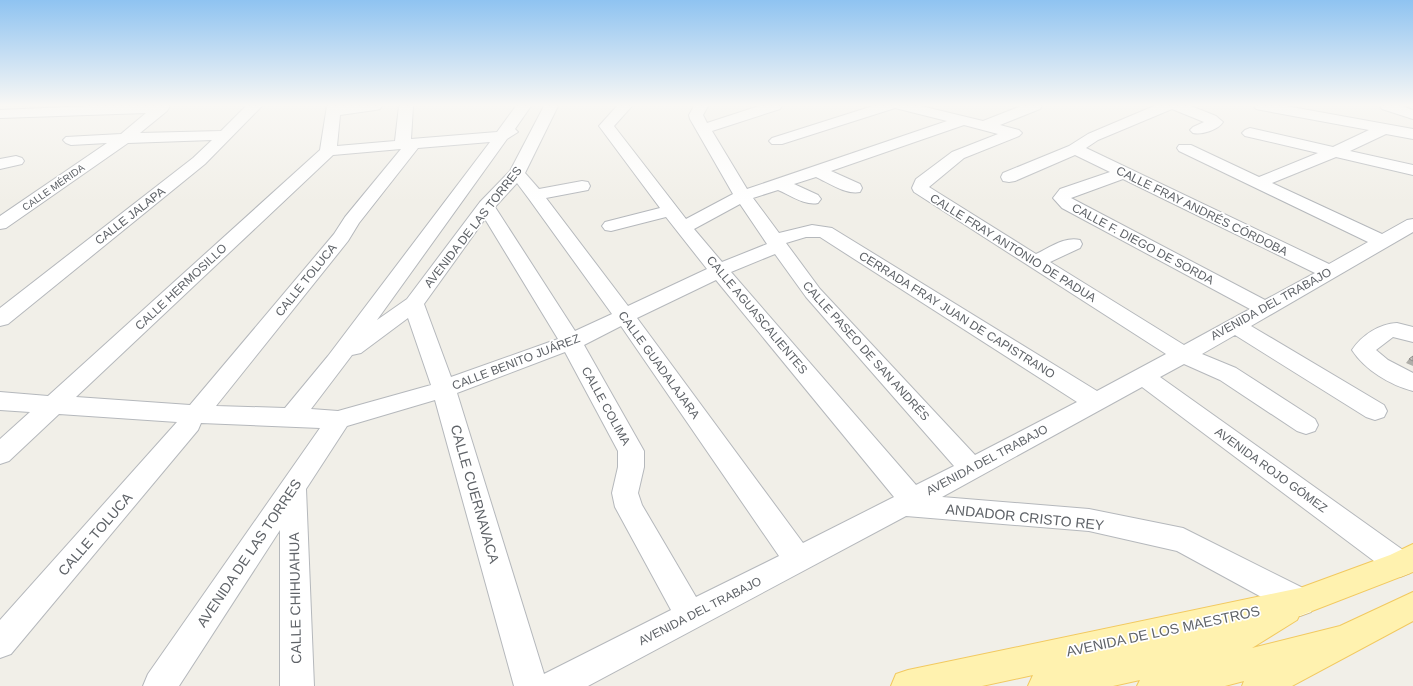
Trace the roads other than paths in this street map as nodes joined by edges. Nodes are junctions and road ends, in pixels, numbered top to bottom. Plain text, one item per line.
1 (125, 138) joint
2 (223, 138) edge
3 (329, 138) edge
4 (409, 138) edge
5 (475, 138) edge
6 (501, 138) edge
7 (535, 138) edge
8 (615, 138) edge
9 (708, 138) edge
10 (787, 138) edge
11 (913, 138) edge
12 (1001, 138) edge
13 (1090, 138) edge
14 (1272, 138) edge
15 (1366, 138) edge
16 (71, 140) dead end
17 (777, 141) dead end
18 (409, 143) junction
19 (1185, 148) dead end
20 (1075, 149) junction
21 (328, 151) junction
22 (1335, 152) junction
23 (16, 162) dead end
24 (0, 164) edge
25 (1413, 170) edge
26 (817, 171) junction
27 (517, 173) junction
28 (1124, 173) junction
29 (1009, 177) dead end
30 (1258, 183) junction
31 (779, 184) junction
32 (582, 186) dead end
33 (854, 188) dead end
34 (535, 195) junction
35 (743, 196) junction
36 (812, 200) dead end
37 (486, 206) junction
38 (671, 210) junction
39 (0, 224) edge
40 (1413, 224) edge
41 (611, 226) dead end
42 (683, 228) junction
43 (817, 230) joint
44 (1383, 242) junction
45 (776, 243) junction
46 (1073, 244) dead end
47 (1035, 262) junction
48 (720, 270) junction
49 (1329, 272) junction
50 (414, 304) junction
51 (1264, 308) junction
52 (625, 318) junction
53 (0, 319) edge
54 (1234, 325) junction
55 (1413, 335) edge
56 (571, 342) junction
57 (1182, 354) junction
58 (336, 361) junction
59 (1142, 376) junction
60 (1413, 383) edge
61 (444, 389) junction
62 (0, 401) edge
63 (1096, 402) junction
64 (54, 403) junction
65 (1375, 412) dead end
66 (291, 417) junction
67 (192, 419) junction
68 (338, 420) junction
69 (1306, 425) dead end
70 (0, 454) edge
71 (972, 469) junction
72 (293, 486) junction
73 (908, 503) junction
74 (798, 560) junction
75 (1407, 560) edge
76 (1300, 602) junction
77 (1413, 606) edge
78 (690, 616) junction
79 (0, 643) edge
80 (1249, 664) edge
81 (160, 686) edge
82 (297, 686) edge
83 (531, 686) edge
84 (555, 686) edge
85 (908, 686) edge
86 (1045, 686) edge
87 (1154, 686) edge

1 - 16 street
1 - 39 street, CALLE MÉRIDA
2 - 53 street, CALLE JALAPA
3 - 21 street
4 - 18 street
5 - 18 street
6 - 58 street, AVENIDA DE LAS TORRES
7 - 27 street, AVENIDA DE LAS TORRES
8 - 38 street, CALLE AGUASCALIENTES
9 - 35 street, CALLE PASEO DE SAN ANDRÉS
10 - 17 street
11 - 26 street
12 - 47 street, CALLE FRAY ANTONIO DE PADUA
13 - 20 street
14 - 22 street
15 - 22 street
18 - 21 street
18 - 67 street, CALLE TOLUCA
19 - 30 street
20 - 28 street, CALLE FRAY ANDRÉS CÓRDOBA
20 - 29 street
21 - 64 street, CALLE HERMOSILLO
22 - 25 street
22 - 30 street
23 - 24 street
26 - 31 street
26 - 33 street
27 - 34 street, CALLE GUADALAJARA
27 - 37 street, AVENIDA DE LAS TORRES
28 - 49 street, CALLE FRAY ANDRÉS CÓRDOBA
28 - 51 street, CALLE F. DIEGO DE SORDA
30 - 44 street
31 - 35 street
31 - 36 street
32 - 34 street
34 - 52 street, CALLE GUADALAJARA
35 - 42 street
35 - 45 street, CALLE PASEO DE SAN ANDRÉS
37 - 50 street, AVENIDA DE LAS TORRES
37 - 56 street, CALLE COLIMA
38 - 41 street
38 - 42 street, CALLE AGUASCALIENTES
40 - 44 street, AVENIDA DEL TRABAJO
42 - 48 street, CALLE AGUASCALIENTES
43 - 45 street, CALLE BENITO JUÁREZ
43 - 63 street, CERRADA FRAY JUAN DE CAPISTRANO
44 - 49 street, AVENIDA DEL TRABAJO
45 - 48 street, CALLE BENITO JUÁREZ
45 - 71 street, CALLE PASEO DE SAN ANDRÉS
46 - 47 street
47 - 57 street, CALLE FRAY ANTONIO DE PADUA
48 - 52 street, CALLE BENITO JUÁREZ
48 - 73 street, CALLE AGUASCALIENTES
49 - 51 street, AVENIDA DEL TRABAJO
50 - 58 street, AVENIDA DE LAS TORRES
50 - 61 street, CALLE CUERNAVACA
51 - 54 street, AVENIDA DEL TRABAJO
52 - 56 street, CALLE BENITO JUÁREZ
52 - 74 street, CALLE GUADALAJARA
54 - 57 street, AVENIDA DEL TRABAJO
54 - 65 street
55 - 60 street
56 - 61 street, CALLE BENITO JUÁREZ
56 - 78 street, CALLE COLIMA
57 - 59 street, AVENIDA DEL TRABAJO
57 - 69 street, CALLE FRAY ANTONIO DE PADUA
58 - 66 street, AVENIDA DE LAS TORRES
59 - 63 street, AVENIDA DEL TRABAJO
59 - 75 street, AVENIDA ROJO GÓMEZ
61 - 68 street, CALLE BENITO JUÁREZ
61 - 83 street, CALLE CUERNAVACA
62 - 64 street, CALLE BENITO JUÁREZ
63 - 71 street, AVENIDA DEL TRABAJO
64 - 67 street, CALLE BENITO JUÁREZ
64 - 70 street, CALLE HERMOSILLO
66 - 67 street, CALLE BENITO JUÁREZ
66 - 68 street, CALLE BENITO JUÁREZ
67 - 79 street, CALLE TOLUCA
68 - 72 street, AVENIDA DE LAS TORRES
71 - 73 street, AVENIDA DEL TRABAJO
72 - 81 street, AVENIDA DE LAS TORRES
72 - 82 street, CALLE CHIHUAHUA
73 - 74 street, AVENIDA DEL TRABAJO
73 - 76 street, ANDADOR CRISTO REY
74 - 78 street, AVENIDA DEL TRABAJO
75 - 76 main road, AVENIDA DE LOS MAESTROS
76 - 80 main road
76 - 85 main road, AVENIDA DE LOS MAESTROS
77 - 80 main road
78 - 84 street, AVENIDA DEL TRABAJO
80 - 86 main road
80 - 87 main road

